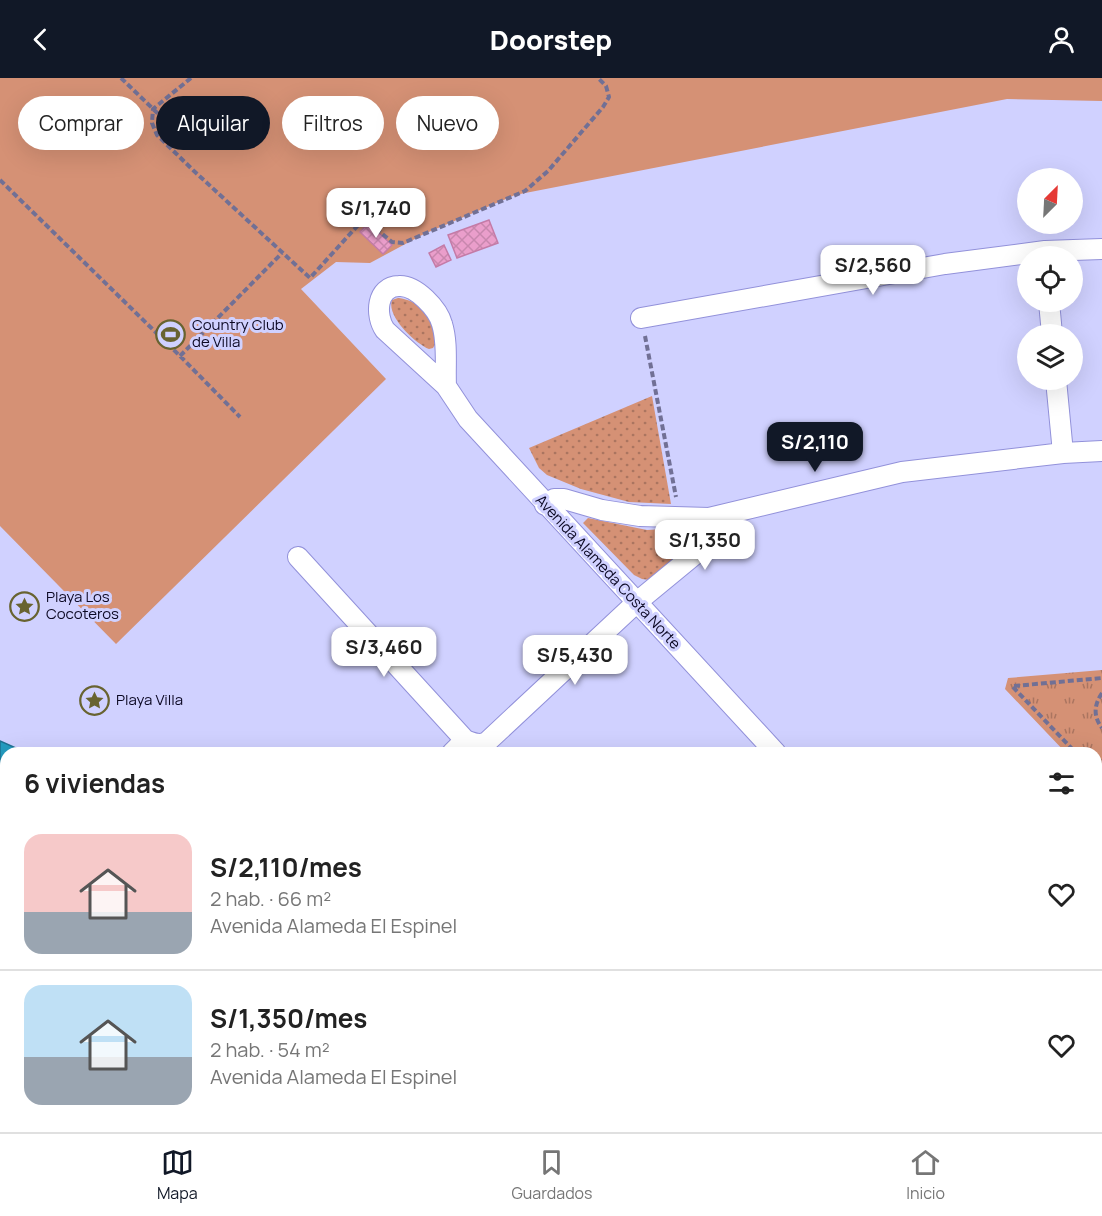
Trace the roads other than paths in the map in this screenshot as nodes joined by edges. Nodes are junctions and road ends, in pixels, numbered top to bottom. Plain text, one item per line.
1 (1102, 249) edge
2 (1083, 251) edge
3 (1017, 257) edge
4 (641, 318) road end
5 (446, 386) junction
6 (1057, 390) edge
7 (1102, 451) edge
8 (1063, 453) junction
9 (545, 505) junction
10 (731, 513) junction
11 (298, 557) dead end
12 (637, 602) junction
13 (459, 746) edge
14 (490, 747) edge
15 (493, 747) edge
16 (770, 747) edge

1 - 2 street
3 - 4 street
5 - 5 street, Avenida Alameda Costa Norte
5 - 9 street, Avenida Alameda Costa Norte
6 - 8 street
7 - 8 street
8 - 10 street
9 - 10 street
9 - 12 street, Avenida Alameda Costa Norte
10 - 12 street
11 - 13 street
12 - 15 street
12 - 16 street, Avenida Alameda Costa Norte
13 - 14 street

